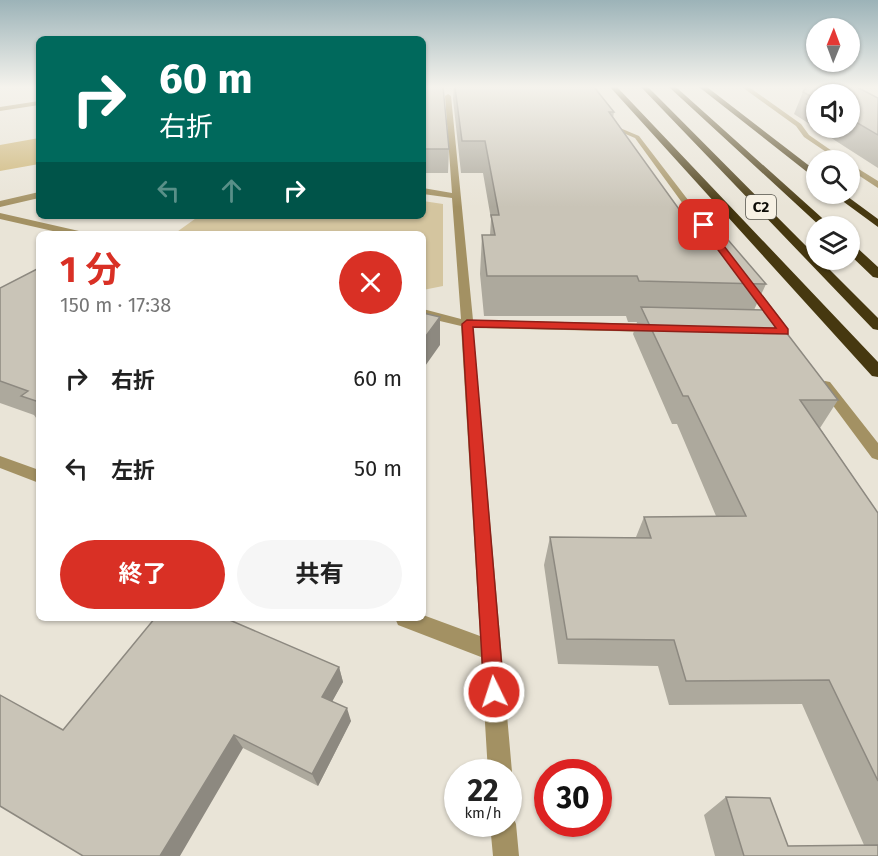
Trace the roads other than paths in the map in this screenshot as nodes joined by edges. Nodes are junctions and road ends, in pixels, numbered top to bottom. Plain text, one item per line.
1 (450, 127) edge
2 (617, 127) edge
3 (651, 127) edge
4 (683, 127) edge
5 (716, 127) edge
6 (753, 127) edge
7 (800, 127) edge
8 (827, 150) edge
9 (806, 168) edge
10 (860, 173) edge
11 (878, 185) edge
12 (426, 191) edge
13 (36, 196) edge
14 (456, 196) junction
15 (0, 204) edge
16 (851, 204) edge
17 (0, 216) edge
18 (815, 216) edge
19 (878, 224) edge
20 (66, 231) edge
21 (714, 239) edge
22 (860, 257) edge
23 (878, 274) edge
24 (742, 276) edge
25 (426, 314) edge
26 (467, 324) junction
27 (878, 326) edge
28 (667, 329) edge
29 (782, 334) edge
30 (878, 372) edge
31 (816, 373) edge
32 (878, 454) edge
33 (0, 462) edge
34 (36, 476) edge
35 (413, 621) edge
36 (491, 651) junction
37 (499, 759) edge
38 (504, 837) edge
39 (506, 856) edge

1 - 14 street
2 - 21 street
3 - 30 highway
4 - 27 highway, C2
5 - 18 highway, C2
6 - 9 highway
7 - 8 street
10 - 11 street
12 - 14 street
13 - 15 street
14 - 26 street
16 - 19 highway
17 - 20 street
22 - 23 highway
24 - 29 street
25 - 26 street
26 - 28 street
26 - 36 street
31 - 32 street
33 - 34 street
35 - 36 street
36 - 37 street
38 - 39 street

